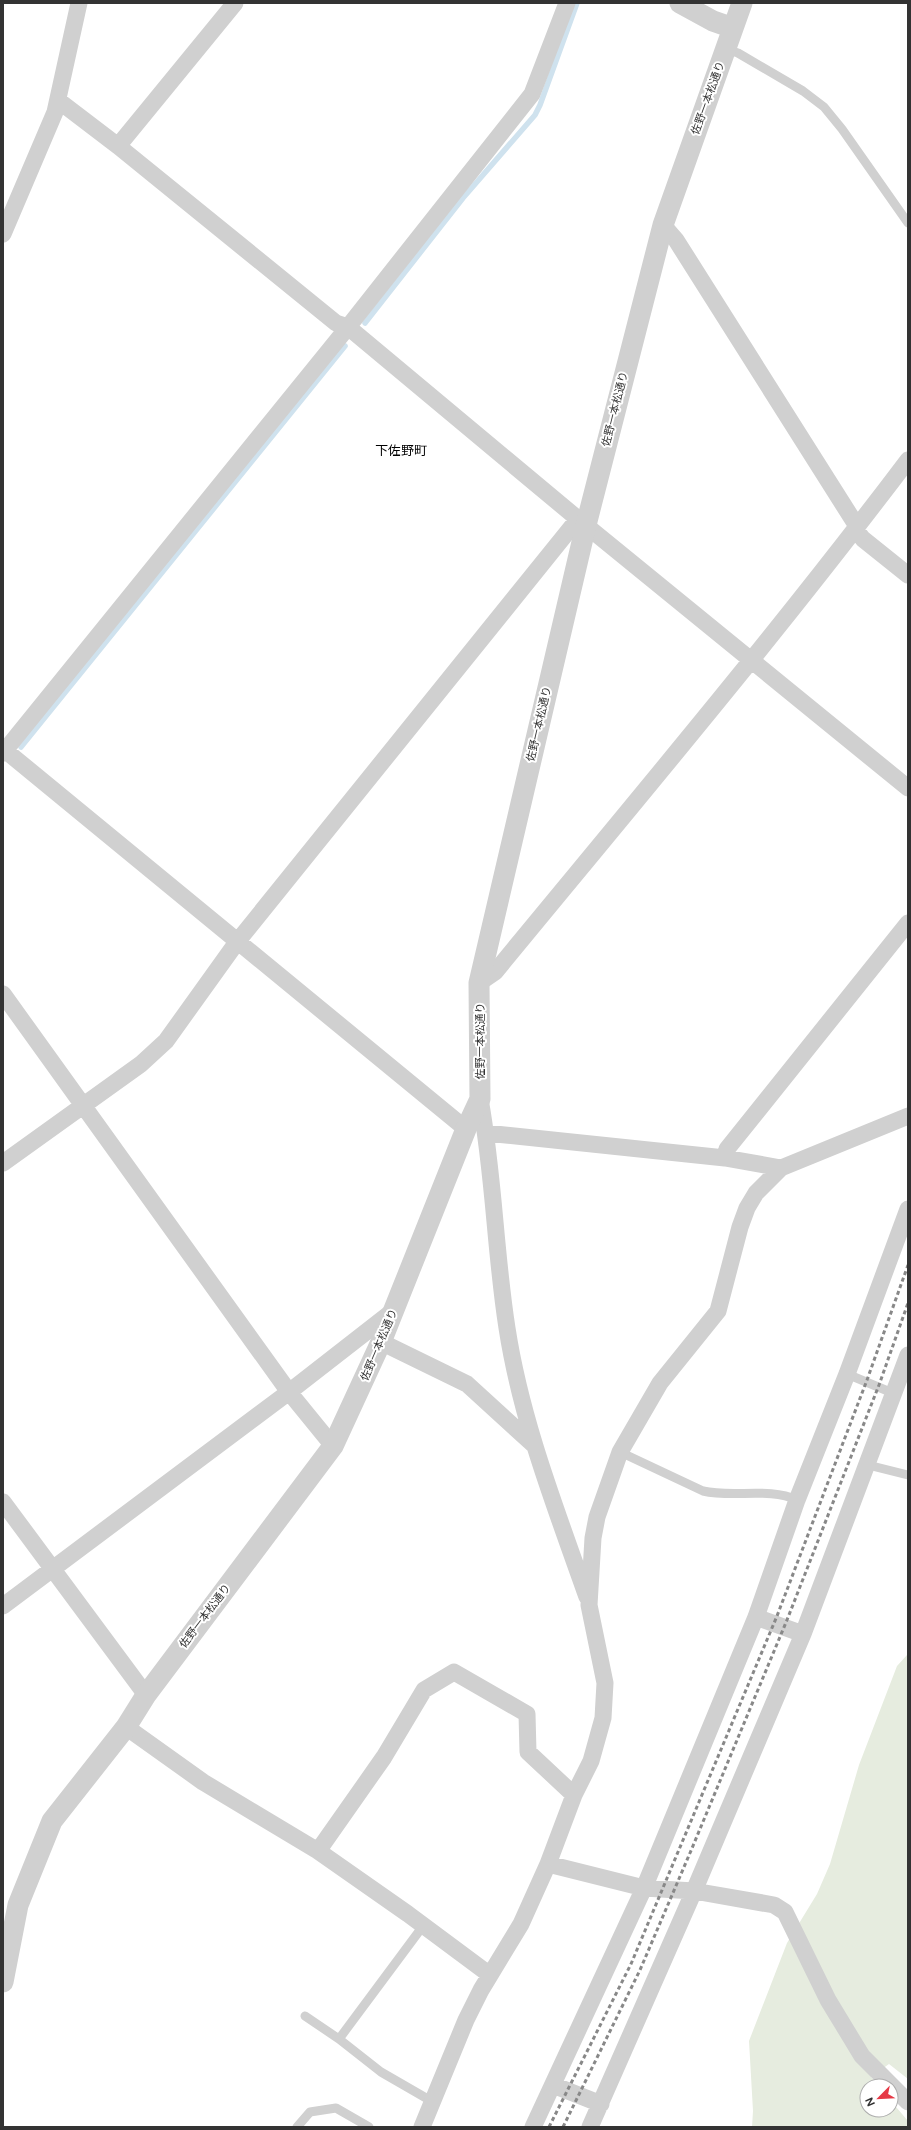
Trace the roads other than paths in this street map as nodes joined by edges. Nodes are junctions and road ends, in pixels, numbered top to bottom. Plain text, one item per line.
1 (79, 3) edge
2 (235, 3) edge
3 (567, 3) edge
4 (680, 3) edge
5 (742, 3) edge
6 (733, 28) junction
7 (726, 49) junction
8 (58, 101) junction
9 (118, 146) junction
10 (908, 223) edge
11 (663, 225) junction
12 (3, 234) edge
13 (348, 327) junction
14 (908, 460) edge
15 (582, 522) junction
16 (857, 528) junction
17 (908, 575) edge
18 (750, 660) junction
19 (5, 752) edge
20 (908, 788) edge
21 (908, 923) edge
22 (237, 942) junction
23 (479, 983) junction
24 (3, 994) edge
25 (480, 1099) junction
26 (84, 1105) junction
27 (908, 1116) edge
28 (466, 1129) junction
29 (486, 1133) junction
30 (725, 1158) junction
31 (3, 1164) edge
32 (781, 1168) junction
33 (908, 1209) edge
34 (393, 1311) junction
35 (381, 1342) junction
36 (908, 1355) edge
37 (847, 1374) junction
38 (290, 1392) junction
39 (895, 1394) junction
40 (333, 1446) junction
41 (535, 1446) junction
42 (620, 1452) junction
43 (868, 1465) junction
44 (908, 1475) edge
45 (797, 1500) junction
46 (3, 1502) edge
47 (52, 1571) junction
48 (589, 1605) junction
49 (3, 1606) edge
50 (756, 1617) junction
51 (804, 1634) junction
52 (146, 1695) junction
53 (126, 1726) junction
54 (574, 1795) junction
55 (318, 1851) junction
56 (548, 1864) junction
57 (644, 1888) junction
58 (694, 1891) junction
59 (423, 1926) junction
60 (490, 1975) junction
61 (3, 1982) edge
62 (305, 2016) dead end
63 (339, 2038) junction
64 (553, 2085) junction
65 (433, 2102) junction
66 (908, 2102) edge
67 (601, 2104) junction
68 (297, 2127) edge
69 (369, 2127) edge
70 (422, 2127) edge
71 (533, 2127) edge
72 (590, 2127) edge

1 - 8 street
2 - 9 street
3 - 13 street
4 - 6 street
5 - 6 street, 佐野一本松通り
6 - 7 street, 佐野一本松通り
7 - 10 lane
7 - 11 street, 佐野一本松通り
8 - 9 street
8 - 12 street
9 - 13 street
11 - 15 street, 佐野一本松通り
11 - 16 street
13 - 15 street
13 - 19 street
14 - 16 street
15 - 18 street
15 - 22 street
15 - 23 street, 佐野一本松通り
16 - 17 street
16 - 18 street
18 - 20 street
18 - 23 street
19 - 22 street
21 - 30 street
22 - 26 street
22 - 28 street
23 - 25 street, 佐野一本松通り
24 - 26 street
25 - 28 street, 佐野一本松通り
25 - 29 street
26 - 31 street
26 - 38 street
27 - 32 street
28 - 34 street, 佐野一本松通り
29 - 30 street
29 - 41 street
30 - 32 street
32 - 42 street
33 - 37 street
34 - 35 street, 佐野一本松通り
34 - 38 street
35 - 40 street, 佐野一本松通り
35 - 41 street
36 - 39 street
37 - 39 lane
37 - 45 street
38 - 40 street
38 - 47 street
39 - 43 street
40 - 52 street, 佐野一本松通り
41 - 48 street
42 - 45 lane
42 - 48 street
43 - 44 lane
43 - 51 street
45 - 50 street
46 - 47 street
47 - 49 street
47 - 52 street
48 - 54 street
50 - 51 street
50 - 57 street
51 - 58 street
52 - 53 street, 佐野一本松通り
53 - 55 street
53 - 61 street, 佐野一本松通り
54 - 55 street
54 - 56 street
55 - 59 street
56 - 57 street
56 - 60 street
57 - 58 street
57 - 64 street
58 - 66 street
58 - 67 street
59 - 60 street
59 - 63 lane
60 - 65 street
62 - 63 lane
63 - 65 lane
64 - 67 street
64 - 71 street
65 - 70 street
67 - 72 street
68 - 69 lane

